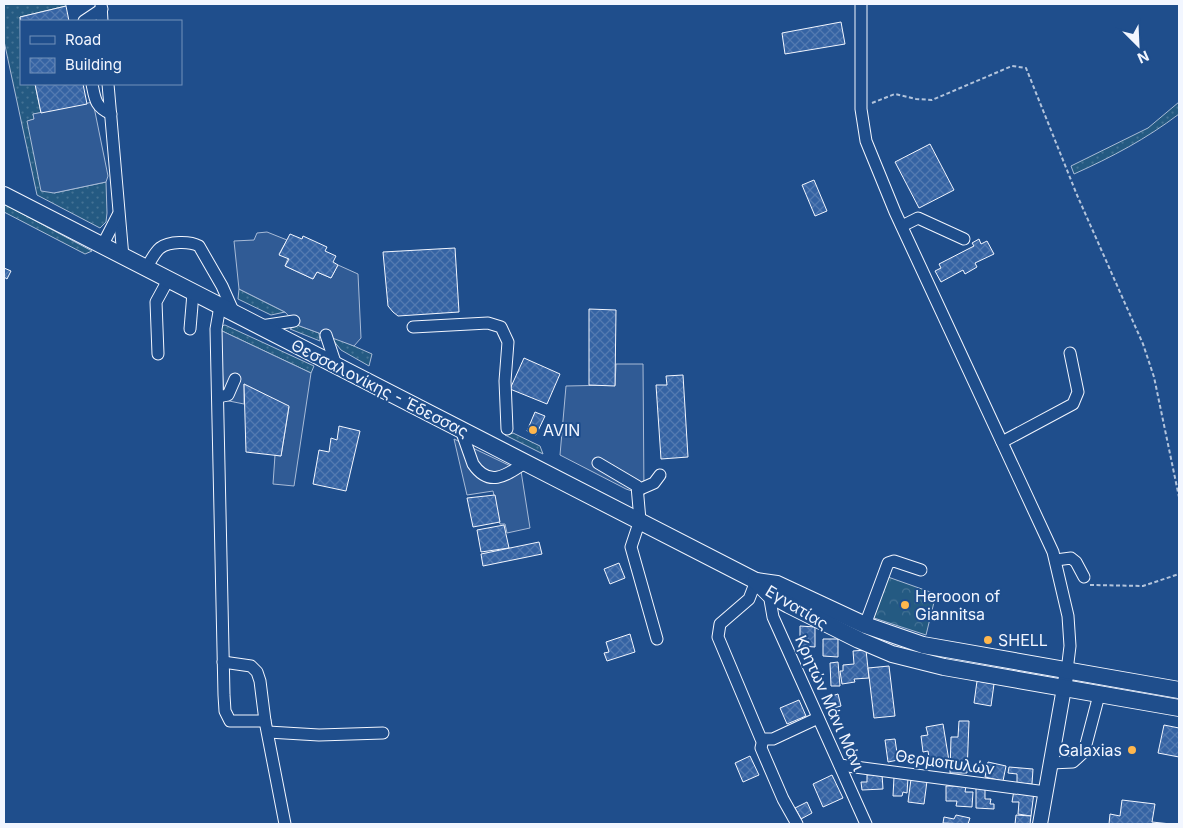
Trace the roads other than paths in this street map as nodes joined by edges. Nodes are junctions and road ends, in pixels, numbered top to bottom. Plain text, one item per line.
1 (861, 4) edge
2 (101, 6) edge
3 (85, 20) edge
4 (102, 20) edge
5 (92, 85) edge
6 (108, 85) edge
7 (111, 114) junction
8 (4, 196) edge
9 (118, 216) junction
10 (902, 226) junction
11 (964, 239) dead end
12 (102, 246) junction
13 (123, 257) junction
14 (146, 269) junction
15 (168, 280) junction
16 (193, 292) junction
17 (227, 310) junction
18 (294, 322) dead end
19 (260, 326) junction
20 (413, 327) dead end
21 (190, 329) dead end
22 (326, 334) dead end
23 (1070, 353) dead end
24 (158, 354) dead end
25 (336, 365) junction
26 (235, 379) dead end
27 (218, 397) junction
28 (507, 429) dead end
29 (462, 430) junction
30 (1002, 442) junction
31 (526, 462) junction
32 (598, 463) dead end
33 (660, 475) dead end
34 (638, 490) junction
35 (640, 520) junction
36 (1056, 560) junction
37 (921, 570) dead end
38 (1084, 577) dead end
39 (756, 581) junction
40 (769, 594) junction
41 (789, 605) junction
42 (864, 625) junction
43 (777, 626) junction
44 (657, 640) dead end
45 (223, 662) junction
46 (1068, 671) junction
47 (1065, 689) junction
48 (1179, 690) edge
49 (1099, 695) junction
50 (1179, 708) edge
51 (818, 718) junction
52 (266, 727) junction
53 (383, 733) dead end
54 (763, 739) junction
55 (1052, 763) junction
56 (840, 765) junction
57 (1046, 792) junction
58 (285, 824) edge
59 (797, 824) edge
60 (866, 824) edge
61 (1040, 824) edge

1 - 10 street
2 - 3 street
2 - 4 street
5 - 7 street
6 - 7 street
7 - 9 street
8 - 12 highway, Θεσσαλονίκης - Έδεσσας
9 - 12 street
9 - 13 street
10 - 11 street
10 - 30 street
12 - 13 highway, Θεσσαλονίκης - Έδεσσας
13 - 14 highway, Θεσσαλονίκης - Έδεσσας
14 - 15 highway, Θεσσαλονίκης - Έδεσσας
14 - 17 street
15 - 16 highway, Θεσσαλονίκης - Έδεσσας
15 - 24 street
16 - 17 highway, Θεσσαλονίκης - Έδεσσας
16 - 21 street
17 - 19 highway, Θεσσαλονίκης - Έδεσσας
17 - 27 street
18 - 19 street
19 - 25 highway, Θεσσαλονίκης - Έδεσσας
20 - 28 street
22 - 25 street
23 - 30 street
25 - 29 highway, Θεσσαλονίκης - Έδεσσας
26 - 27 street
27 - 45 street
29 - 31 highway, Θεσσαλονίκης - Έδεσσας
29 - 31 street
30 - 36 street
31 - 35 highway, Θεσσαλονίκης - Έδεσσας
32 - 34 street
33 - 34 street
34 - 35 street
35 - 39 highway, Θεσσαλονίκης - Έδεσσας
35 - 44 street
36 - 38 street
36 - 46 street
37 - 42 street
39 - 40 highway, Εγνατίας
39 - 42 highway, Εγνατίας
39 - 54 street
40 - 41 highway, Εγνατίας
40 - 43 street, Κρητών Μάνι Μάνι
41 - 43 street
41 - 47 highway, Εγνατίας
42 - 46 highway, Εγνατίας
43 - 51 street, Κρητών Μάνι Μάνι
45 - 52 street
45 - 52 street
46 - 47 main road
46 - 48 highway, Εγνατίας
47 - 49 highway, Εγνατίας
47 - 55 main road
49 - 50 highway, Εγνατίας
49 - 55 street
51 - 54 street
51 - 56 street, Κρητών Μάνι Μάνι
52 - 53 street
52 - 58 street
54 - 59 street
55 - 57 main road
56 - 57 street, Θερμοπυλών
56 - 60 street, Κρητών Μάνι Μάνι
57 - 61 main road

